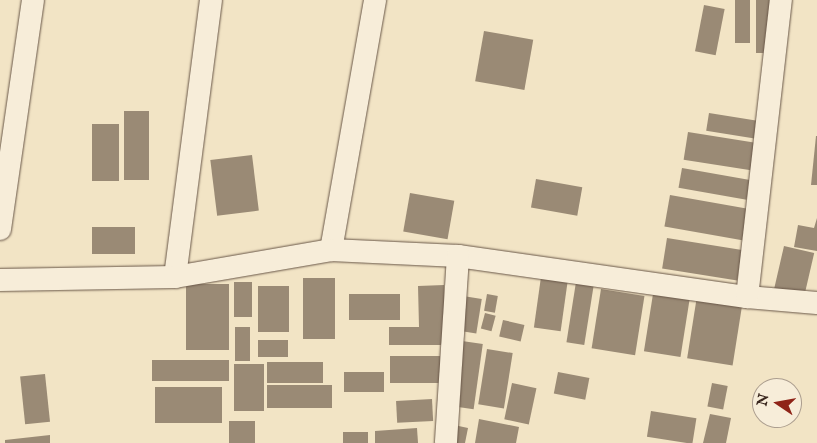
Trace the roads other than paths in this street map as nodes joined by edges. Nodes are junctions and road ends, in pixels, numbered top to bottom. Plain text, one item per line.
1 (33, 0) edge
2 (211, 0) edge
3 (375, 0) edge
4 (781, 0) edge
5 (0, 229) edge
6 (331, 250) junction
7 (458, 256) junction
8 (175, 277) junction
9 (0, 280) edge
10 (747, 297) junction
11 (817, 303) edge
12 (446, 443) edge

1 - 5 street
2 - 8 street
3 - 6 street
4 - 10 street
6 - 7 street
6 - 8 street
7 - 10 street
7 - 12 street
8 - 9 street
10 - 11 street

